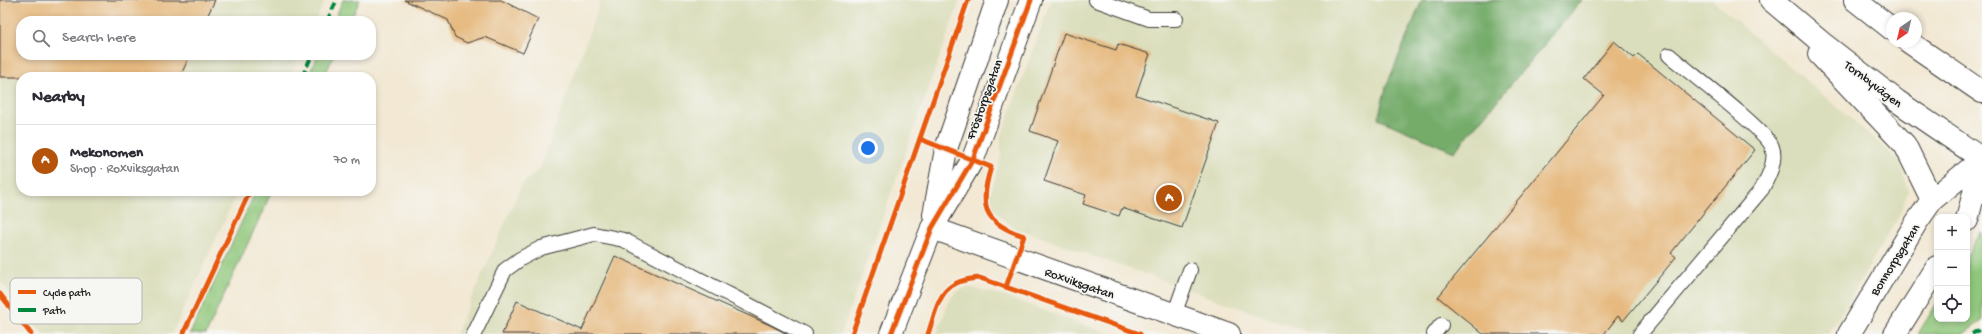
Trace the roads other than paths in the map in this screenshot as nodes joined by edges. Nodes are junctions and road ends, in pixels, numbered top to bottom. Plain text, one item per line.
1 (997, 0) edge
2 (1031, 0) edge
3 (1096, 0) edge
4 (1767, 0) edge
5 (1771, 0) edge
6 (1855, 0) edge
7 (1176, 19) dead end
8 (1886, 24) edge
9 (1918, 48) edge
10 (1668, 55) dead end
11 (1982, 92) edge
12 (1982, 160) edge
13 (1932, 200) junction
14 (1968, 214) edge
15 (932, 228) junction
16 (1190, 270) dead end
17 (1934, 272) edge
18 (1174, 315) junction
19 (474, 334) edge
20 (805, 334) edge
21 (890, 334) edge
22 (1229, 334) edge
23 (1640, 334) edge
24 (1849, 334) edge
25 (1895, 334) edge

1 - 15 street, Fröstorpsgatan
2 - 15 street, Fröstorpsgatan
3 - 7 lane
4 - 13 street
5 - 12 street, Tornbyvägen
6 - 8 street
9 - 11 street
10 - 23 lane
12 - 13 street, Bonnorpsgatan
12 - 14 street
13 - 24 street, Bonnorpsgatan
15 - 18 street, Roxviksgatan
15 - 21 street, Fröstorpsgatan
16 - 18 lane
17 - 25 street
18 - 22 street, Roxviksgatan
19 - 20 lane

